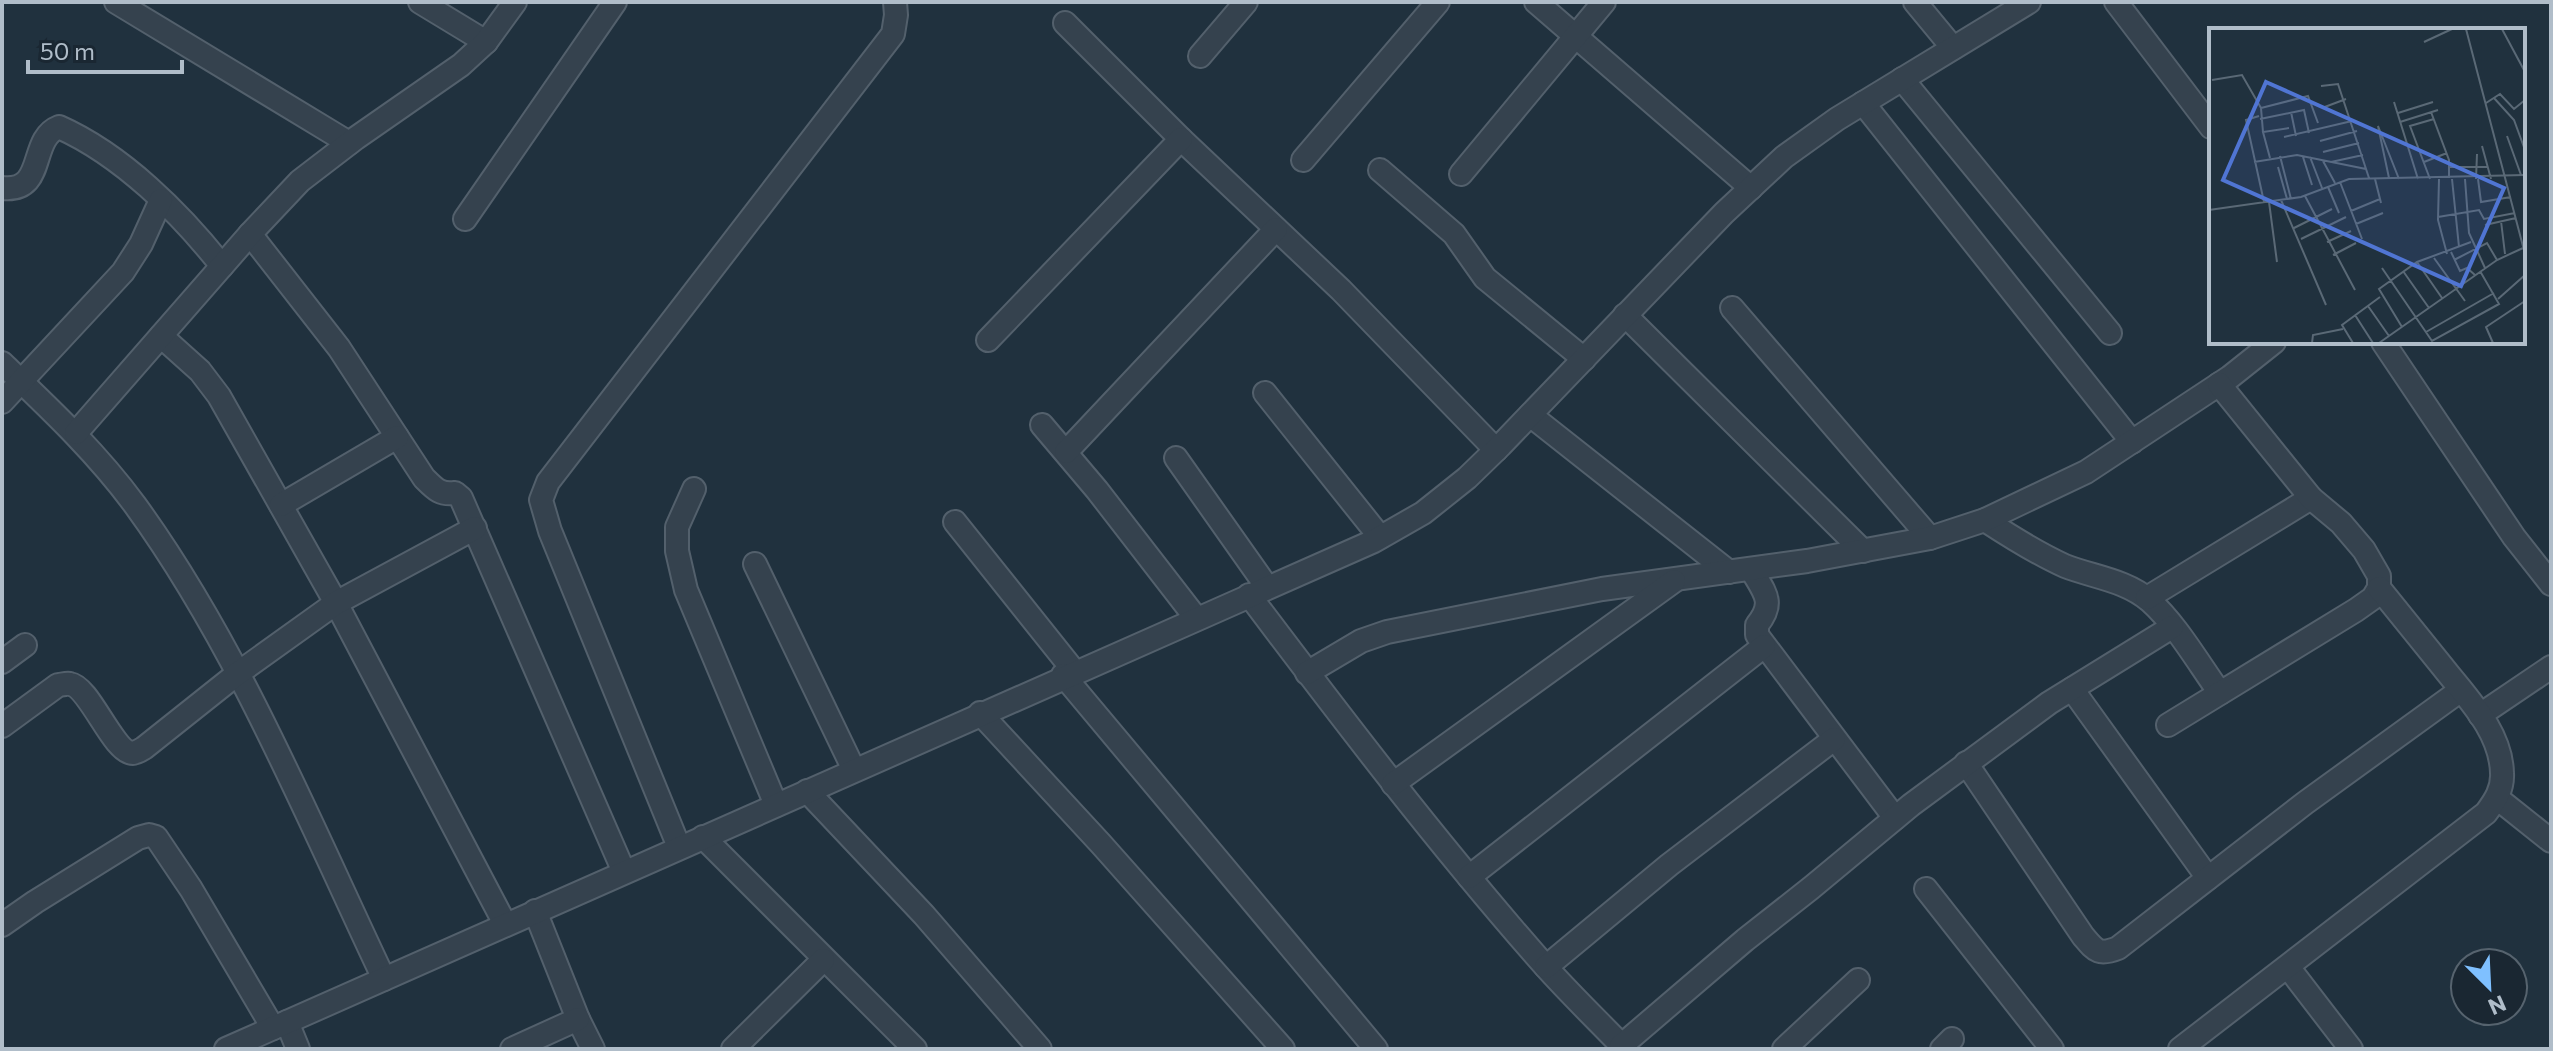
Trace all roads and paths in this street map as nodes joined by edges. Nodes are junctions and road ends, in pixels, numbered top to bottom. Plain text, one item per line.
1 (116, 2) edge
2 (420, 2) edge
3 (515, 2) edge
4 (615, 2) edge
5 (895, 2) edge
6 (1246, 2) edge
7 (1438, 2) edge
8 (1536, 2) edge
9 (1604, 2) edge
10 (1915, 2) edge
11 (2029, 2) edge
12 (2116, 2) edge
13 (1065, 23) dead end
14 (1576, 37) junction
15 (486, 42) junction
16 (1953, 48) junction
17 (1200, 56) dead end
18 (1902, 79) junction
19 (1863, 103) junction
20 (2209, 124) edge
21 (1181, 139) junction
22 (349, 143) junction
23 (1303, 160) dead end
24 (1380, 170) dead end
25 (1461, 174) dead end
26 (2, 188) edge
27 (1751, 188) junction
28 (161, 200) junction
29 (465, 219) dead end
30 (1276, 229) junction
31 (250, 234) junction
32 (222, 266) junction
33 (1732, 308) dead end
34 (1625, 315) junction
35 (2110, 333) dead end
36 (161, 336) junction
37 (988, 340) dead end
38 (2271, 344) edge
39 (2384, 344) edge
40 (1584, 359) junction
41 (2, 363) edge
42 (20, 380) junction
43 (2219, 384) junction
44 (1265, 393) dead end
45 (2, 402) edge
46 (1530, 415) junction
47 (1042, 425) dead end
48 (76, 433) junction
49 (397, 437) junction
50 (2132, 442) junction
51 (1496, 450) junction
52 (1066, 452) junction
53 (1176, 458) dead end
54 (694, 489) dead end
55 (2311, 498) junction
56 (281, 505) junction
57 (1985, 520) junction
58 (955, 522) dead end
59 (475, 528) junction
60 (1380, 537) junction
61 (1930, 538) junction
62 (1863, 551) junction
63 (755, 564) dead end
64 (1740, 570) junction
65 (1678, 578) junction
66 (2551, 584) edge
67 (2379, 588) junction
68 (1258, 591) junction
69 (2147, 598) junction
70 (336, 603) junction
71 (1196, 618) junction
72 (2172, 627) junction
73 (25, 645) dead end
74 (1764, 646) junction
75 (2, 662) edge
76 (2551, 667) edge
77 (1069, 673) junction
78 (1307, 673) junction
79 (237, 674) junction
80 (2072, 689) junction
81 (2461, 690) junction
82 (2220, 693) junction
83 (980, 713) junction
84 (2480, 715) junction
85 (2168, 725) dead end
86 (2, 726) edge
87 (1834, 739) junction
88 (1966, 763) junction
89 (854, 770) junction
90 (1393, 784) junction
91 (807, 791) junction
92 (2497, 798) junction
93 (776, 805) junction
94 (1895, 818) junction
95 (703, 837) junction
96 (2551, 841) edge
97 (679, 847) junction
98 (624, 872) junction
99 (1469, 877) junction
100 (2208, 878) junction
101 (1926, 889) dead end
102 (535, 911) junction
103 (505, 924) junction
104 (2, 925) edge
105 (823, 960) junction
106 (1546, 967) junction
107 (2288, 967) junction
108 (384, 979) junction
109 (1858, 980) dead end
110 (578, 1019) junction
111 (280, 1025) junction
112 (739, 1047) edge
113 (1623, 1047) edge
114 (226, 1049) edge
115 (298, 1049) edge
116 (512, 1049) edge
117 (593, 1049) edge
118 (915, 1049) edge
119 (1040, 1049) edge
120 (1283, 1049) edge
121 (1376, 1049) edge
122 (1784, 1049) edge
123 (2052, 1049) edge
124 (2180, 1049) edge
125 (2351, 1049) edge

1 - 22 street
2 - 15 street
3 - 15 street
4 - 29 street
5 - 97 street
6 - 17 street
7 - 23 street
8 - 14 street
9 - 14 street
10 - 16 street
11 - 16 street
12 - 20 street
13 - 21 street
14 - 25 street
14 - 27 street
15 - 22 street
16 - 18 street
18 - 19 street
18 - 35 street
19 - 27 street
19 - 50 street
21 - 30 street
21 - 37 street
22 - 31 street
24 - 40 street
26 - 28 street
27 - 34 street
28 - 32 street
28 - 42 street
30 - 51 street
30 - 52 street
31 - 32 street
31 - 49 street
32 - 36 street
33 - 61 street
34 - 40 street
34 - 62 street
36 - 48 street
36 - 56 street
38 - 43 street
39 - 66 street
40 - 46 street
41 - 42 street
42 - 45 street
42 - 48 street
43 - 50 street
43 - 55 street
44 - 60 street
46 - 51 street
46 - 64 street
47 - 52 street
48 - 79 street
49 - 56 street
49 - 59 street
50 - 57 street
51 - 60 street
52 - 71 street
53 - 68 street
54 - 93 street
55 - 67 street
55 - 69 street
56 - 70 street
57 - 61 street
57 - 69 street
58 - 77 street
59 - 70 street
59 - 98 street
60 - 68 street
61 - 62 street
62 - 64 street
63 - 89 street
64 - 65 street
64 - 74 street
65 - 78 street
65 - 90 street
67 - 81 street
67 - 82 street
68 - 71 street
68 - 78 street
69 - 72 street
70 - 79 street
70 - 103 street
71 - 77 street
72 - 80 street
72 - 82 street
73 - 75 street
74 - 87 street
74 - 99 street
76 - 84 street
77 - 83 street
77 - 121 street
78 - 90 street
79 - 86 street
79 - 108 street
80 - 88 street
80 - 100 street
81 - 84 street
81 - 100 street
82 - 85 street
83 - 89 street
83 - 120 street
84 - 92 street
87 - 94 street
87 - 106 street
88 - 94 street
88 - 100 street
89 - 91 street
90 - 99 street
91 - 93 street
91 - 119 street
92 - 96 street
92 - 107 street
93 - 95 street
94 - 113 street
95 - 97 street
95 - 105 street
97 - 98 street
98 - 102 street
99 - 106 street
101 - 123 street
102 - 103 street
102 - 110 street
103 - 108 street
104 - 111 street
105 - 112 street
105 - 118 street
106 - 113 street
107 - 124 street
107 - 125 street
108 - 111 street
109 - 122 street
110 - 116 street
110 - 117 street
111 - 114 street
111 - 115 street

